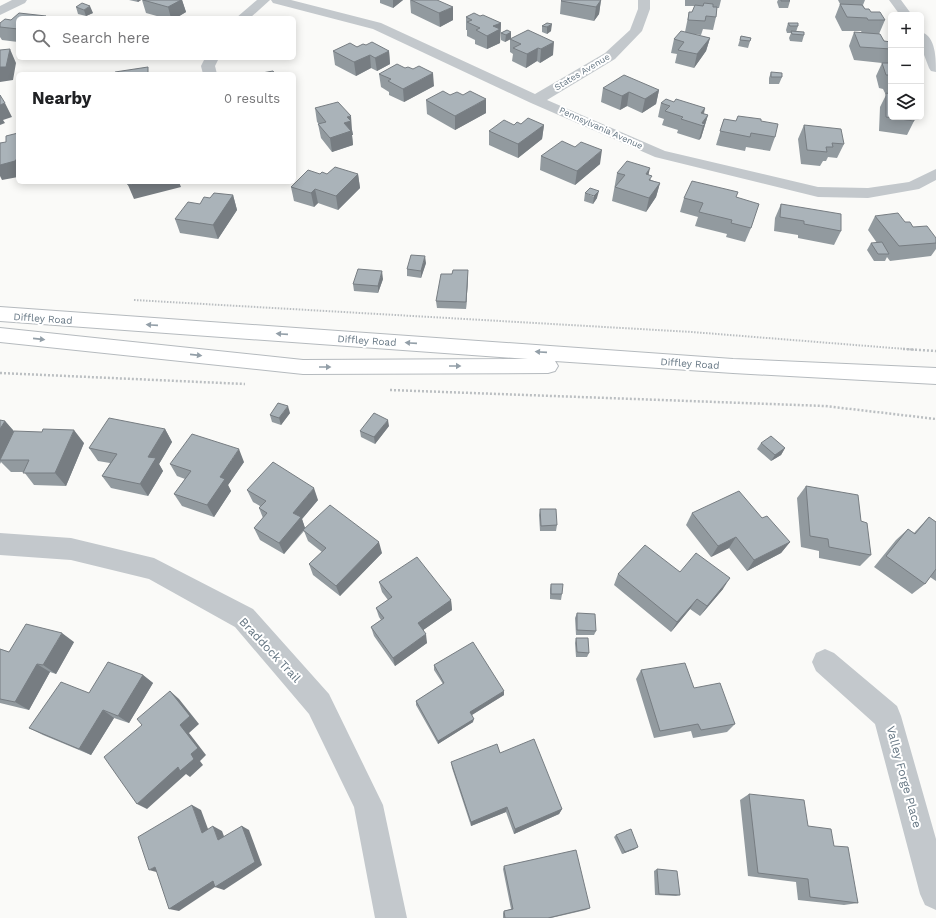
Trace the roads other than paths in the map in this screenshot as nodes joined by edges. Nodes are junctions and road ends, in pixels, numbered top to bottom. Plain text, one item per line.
1 (21, 0) edge
2 (264, 0) edge
3 (277, 0) edge
4 (644, 0) edge
5 (895, 0) edge
6 (0, 11) edge
7 (904, 12) edge
8 (244, 16) edge
9 (924, 42) edge
10 (211, 60) edge
11 (936, 68) edge
12 (210, 72) edge
13 (536, 100) junction
14 (936, 174) edge
15 (0, 314) edge
16 (0, 335) edge
17 (733, 366) junction
18 (936, 376) edge
19 (0, 544) edge
20 (825, 662) dead end
21 (936, 894) edge
22 (391, 918) edge

1 - 6 street
2 - 8 street
3 - 13 street, Pennsylvania Avenue
4 - 13 street, States Avenue
5 - 7 street
9 - 11 street
10 - 12 street
13 - 14 street, Pennsylvania Avenue
17 -> 15 main road, Diffley Road
16 -> 17 main road, Diffley Road
17 - 18 main road, Diffley Road
19 - 22 street, Braddock Trail
20 - 21 street, Valley Forge Place

